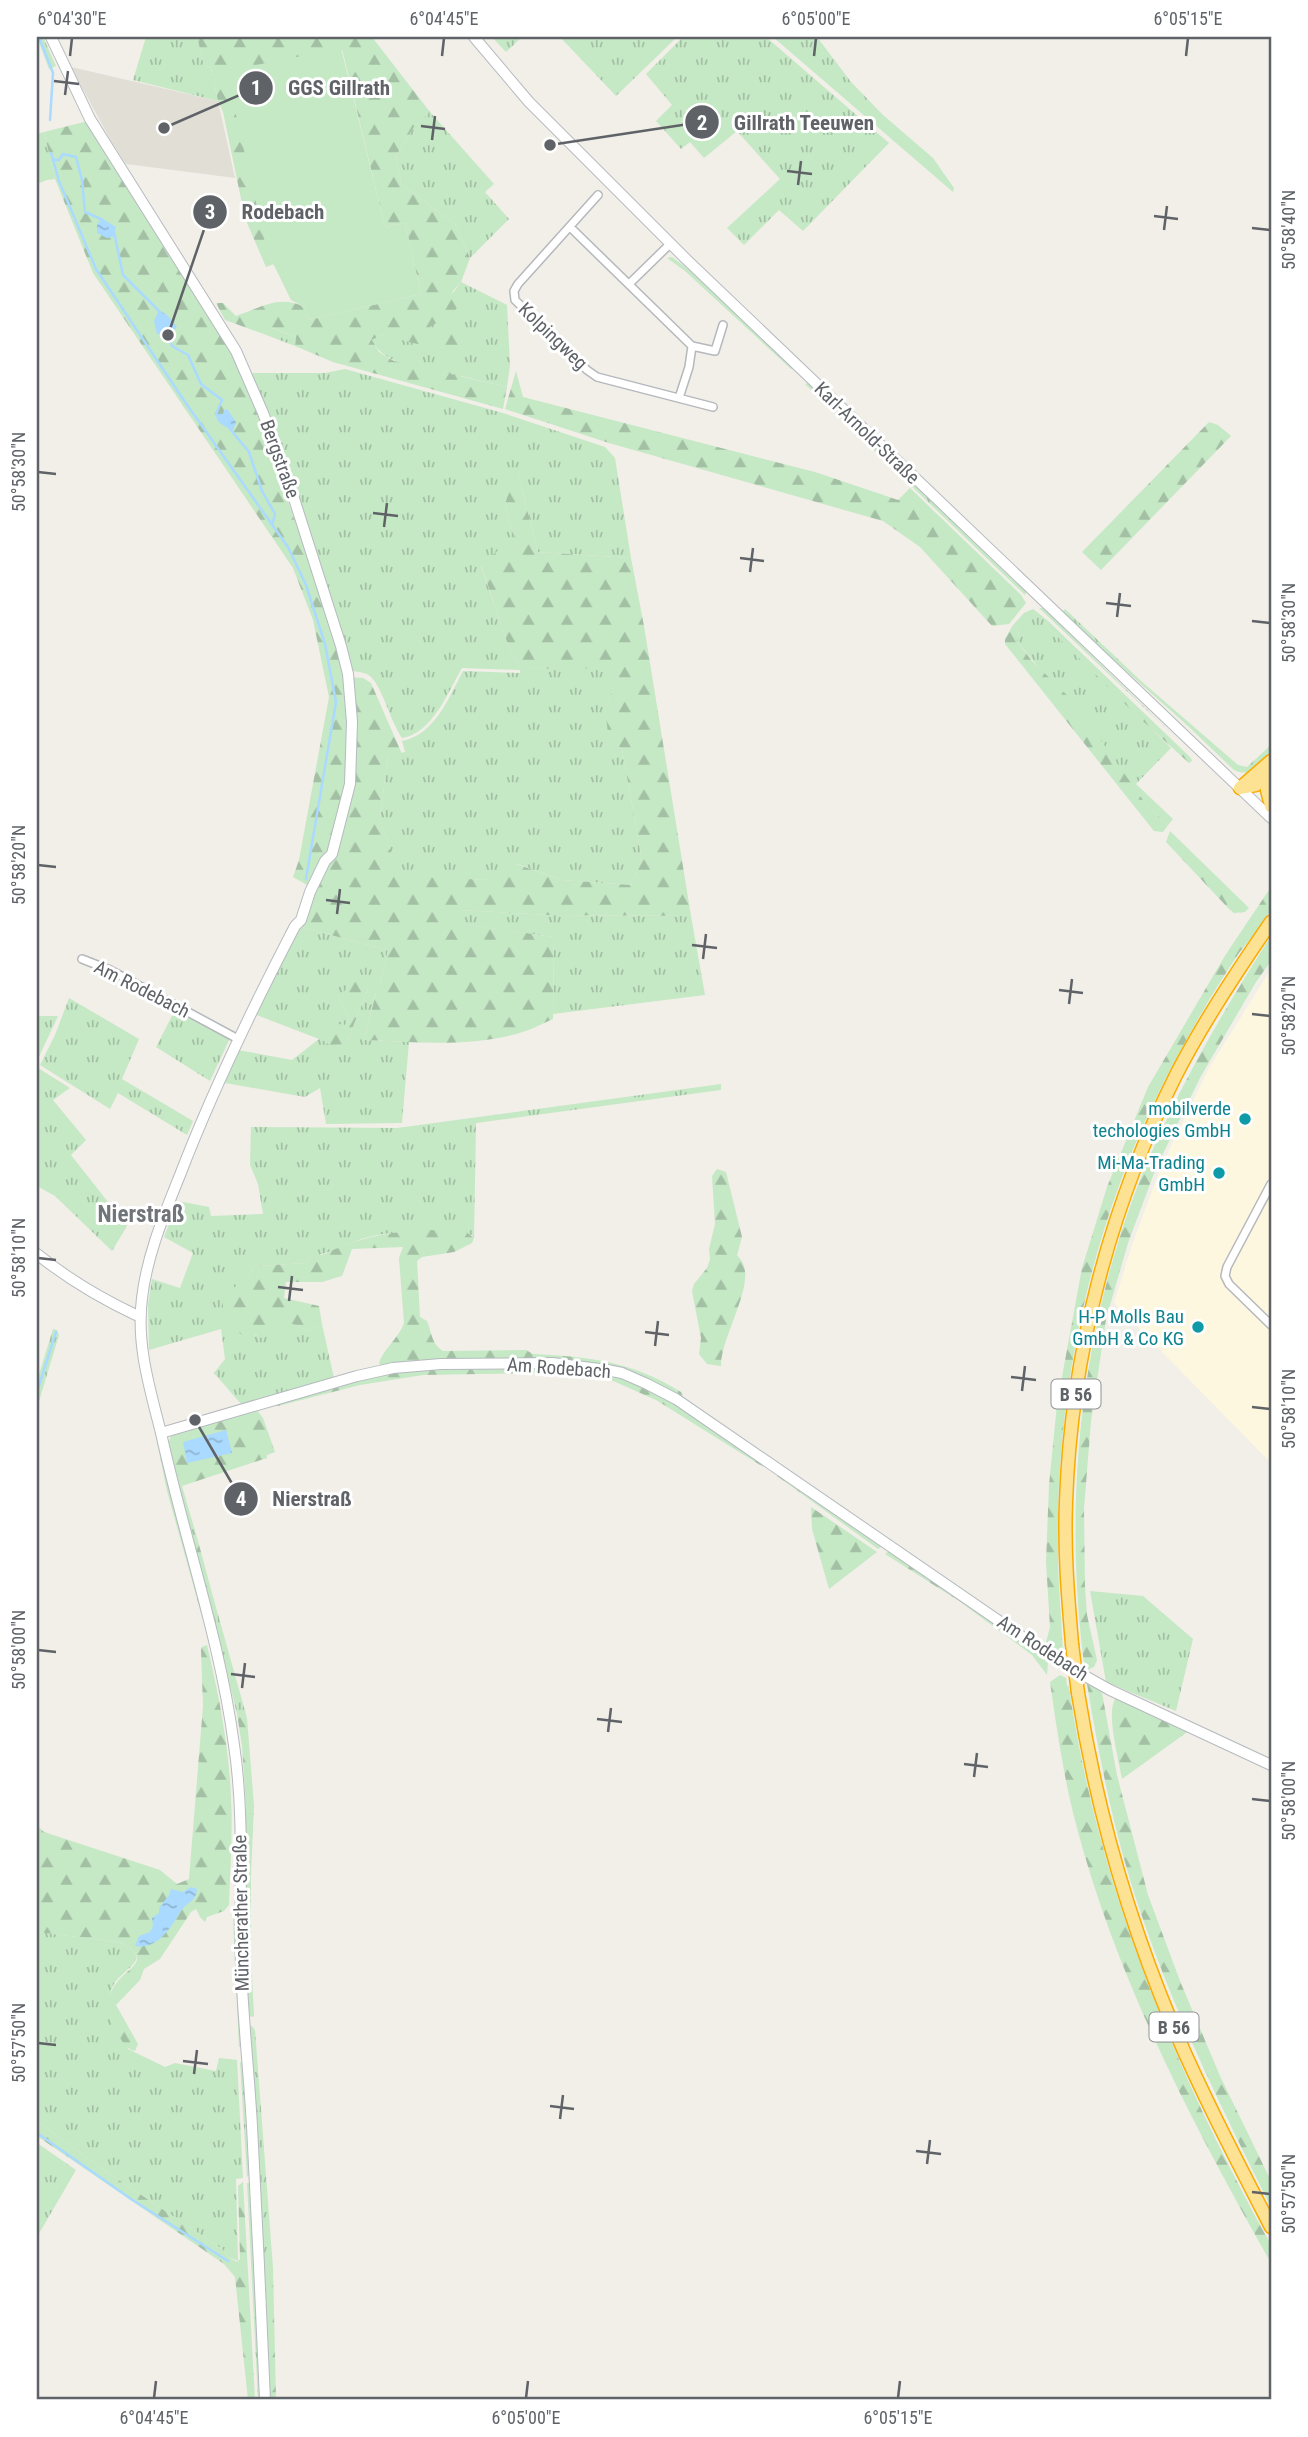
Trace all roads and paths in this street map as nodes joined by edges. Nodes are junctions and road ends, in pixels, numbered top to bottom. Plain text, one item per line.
1 (51, 37) edge
2 (474, 37) edge
3 (598, 195) dead end
4 (570, 227) junction
5 (670, 244) junction
6 (629, 284) junction
7 (723, 325) dead end
8 (692, 346) junction
9 (679, 398) junction
10 (713, 407) dead end
11 (1271, 761) edge
12 (1269, 771) edge
13 (1240, 788) junction
14 (1271, 806) edge
15 (1271, 818) edge
16 (1271, 922) edge
17 (82, 959) dead end
18 (238, 1039) junction
19 (1271, 1184) edge
20 (37, 1254) edge
21 (141, 1315) junction
22 (1271, 1325) edge
23 (160, 1433) junction
24 (1271, 1765) edge
25 (1271, 2227) edge
26 (265, 2400) edge

1 - 18 street, Bergstraße
2 - 5 street, Karl-Arnold-Straße
3 - 4 street, Kolpingweg
4 - 6 street
4 - 9 street, Kolpingweg
5 - 6 street
5 - 13 street, Karl-Arnold-Straße
6 - 8 street
7 - 8 street
8 - 9 street
9 - 10 street, Kolpingweg
11 - 13 highway
12 - 13 highway
12 - 14 highway
13 - 15 street, Karl-Arnold-Straße
16 - 25 highway, B 56, bridge
17 - 18 street, Am Rodebach
18 - 21 street
19 - 22 street
20 - 21 street
21 - 23 street
23 - 24 street, Am Rodebach
23 - 26 street, Müncherather Straße

